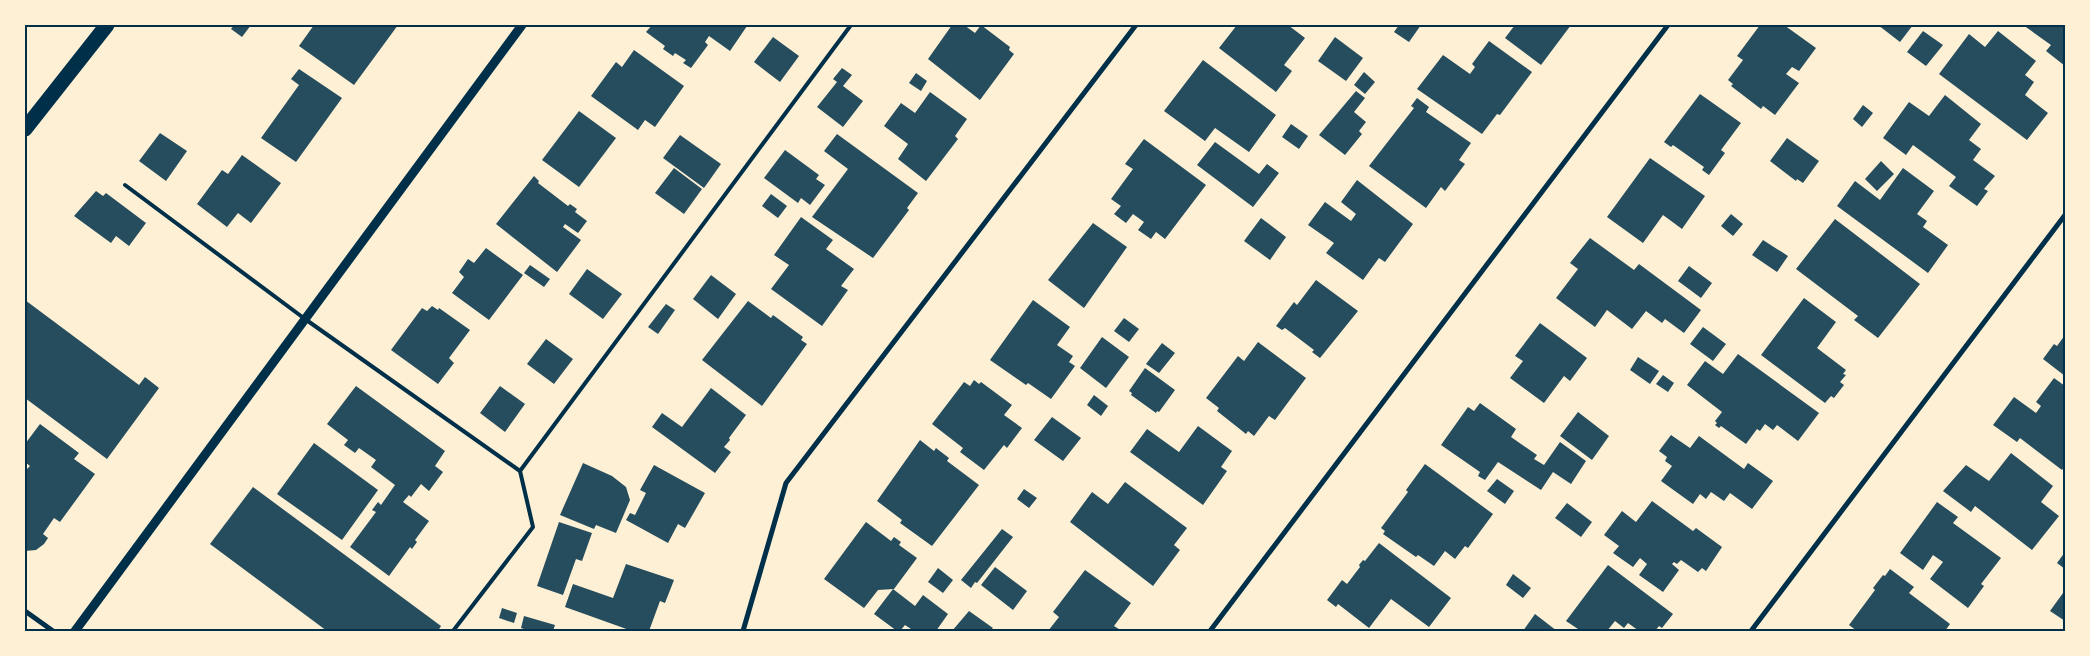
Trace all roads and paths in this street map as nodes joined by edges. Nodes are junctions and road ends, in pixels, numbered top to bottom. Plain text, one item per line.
1 (107, 25) edge
2 (522, 25) edge
3 (851, 25) edge
4 (1136, 25) edge
5 (1668, 25) edge
6 (25, 129) edge
7 (125, 185) dead end
8 (2065, 214) edge
9 (305, 319) junction
10 (520, 471) junction
11 (25, 611) edge
12 (52, 631) edge
13 (75, 631) edge
14 (454, 631) edge
15 (743, 631) edge
16 (1210, 631) edge
17 (1751, 631) edge

1 - 6 highway
2 - 9 street
3 - 10 lane
4 - 15 street
5 - 16 street
7 - 9 lane
8 - 17 street
9 - 10 lane
9 - 13 street
10 - 14 lane
11 - 12 street

